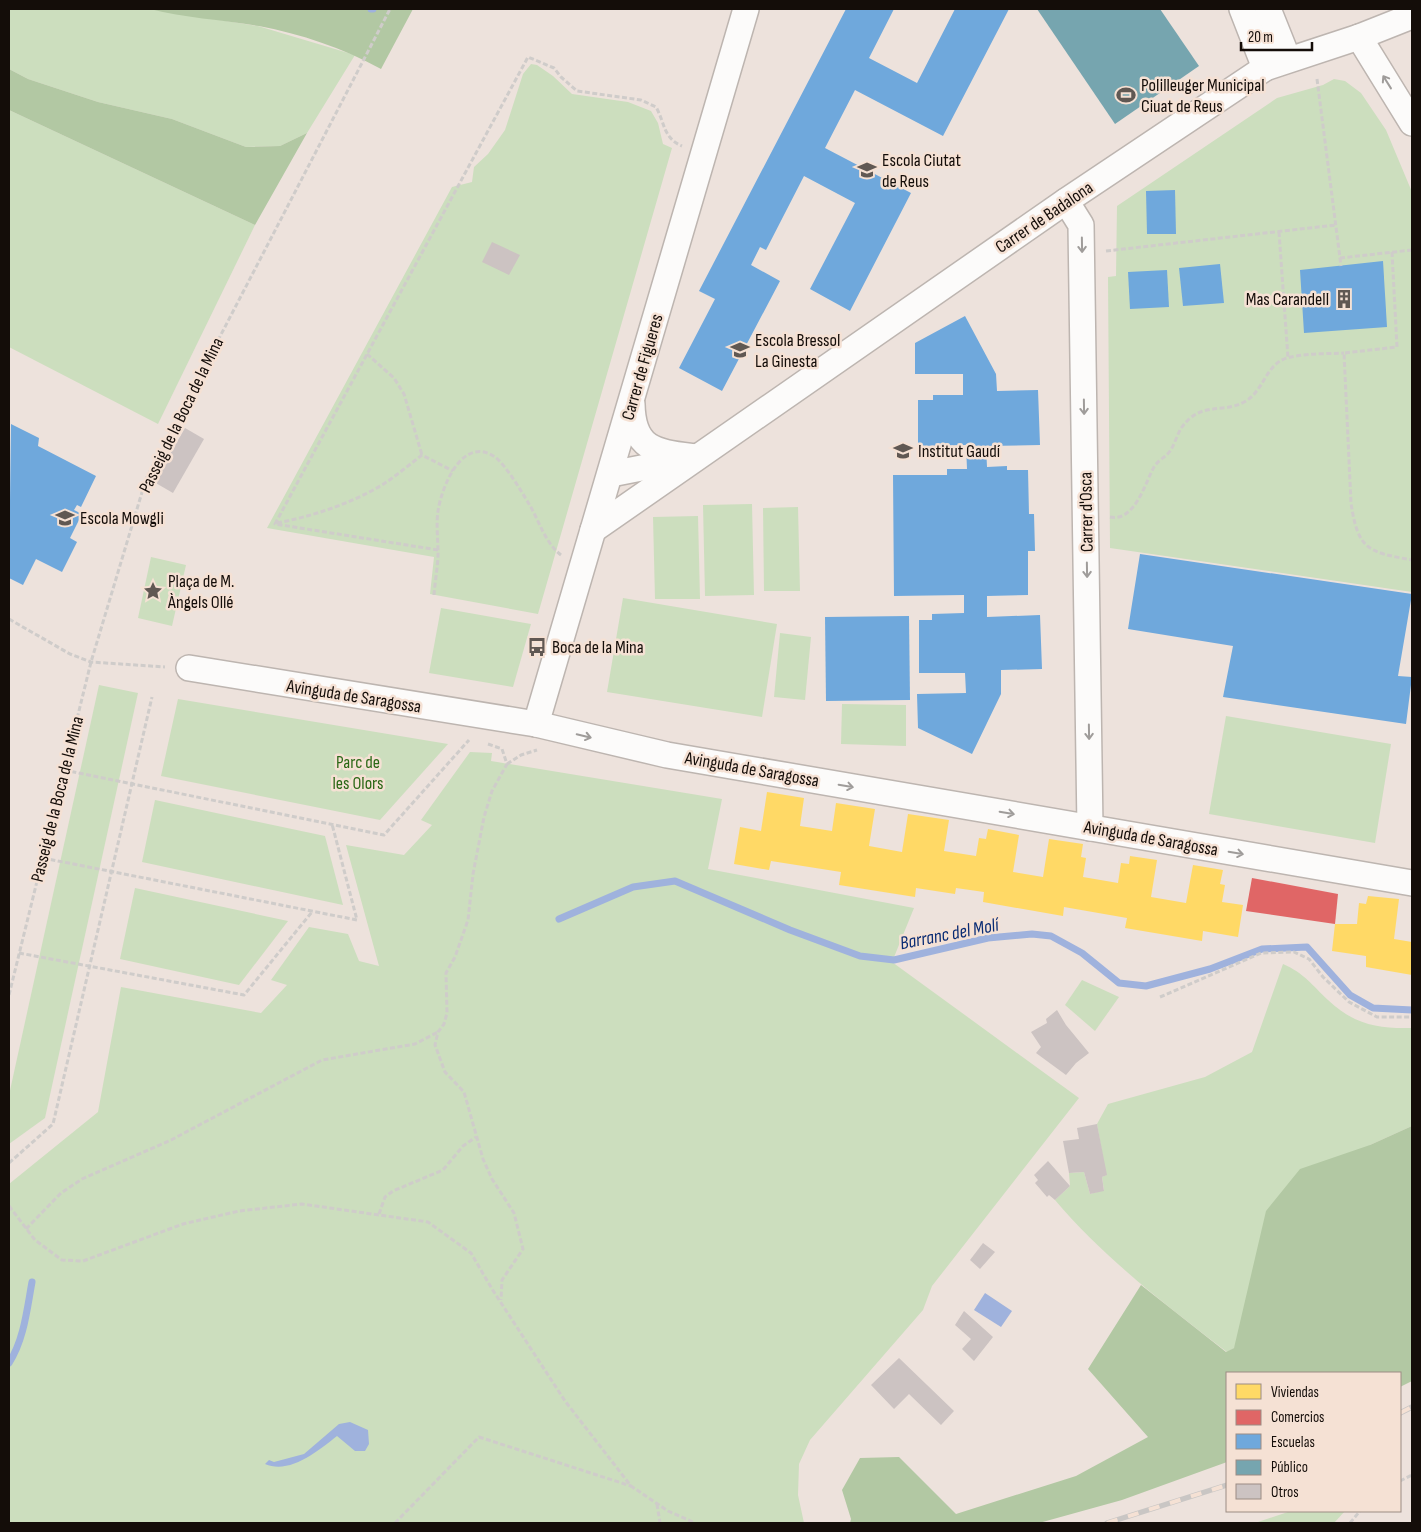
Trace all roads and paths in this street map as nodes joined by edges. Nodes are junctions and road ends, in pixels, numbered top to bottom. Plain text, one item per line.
1 (390, 9) edge
2 (746, 9) edge
3 (1242, 9) edge
4 (1268, 9) edge
5 (1412, 16) edge
6 (1359, 36) junction
7 (1277, 63) junction
8 (1317, 79) dead end
9 (1412, 123) edge
10 (682, 146) dead end
11 (1066, 201) junction
12 (1336, 226) junction
13 (1279, 232) junction
14 (1412, 250) edge
15 (1102, 251) dead end
16 (1392, 252) junction
17 (1340, 258) junction
18 (1341, 266) dead end
19 (1344, 353) junction
20 (367, 354) junction
21 (1288, 358) junction
22 (632, 399) junction
23 (422, 455) junction
24 (696, 457) junction
25 (453, 471) junction
26 (611, 474) junction
27 (654, 487) junction
28 (1104, 516) dead end
29 (275, 524) junction
30 (593, 530) junction
31 (438, 550) junction
32 (563, 557) dead end
33 (1412, 560) edge
34 (434, 594) dead end
35 (9, 619) edge
36 (91, 662) junction
37 (189, 668) joint
38 (152, 698) dead end
39 (536, 724) junction
40 (469, 740) dead end
41 (488, 744) dead end
42 (538, 750) dead end
43 (507, 764) junction
44 (64, 770) junction
45 (132, 784) junction
46 (332, 824) junction
47 (1090, 828) junction
48 (42, 858) junction
49 (112, 872) junction
50 (1412, 883) edge
51 (313, 911) junction
52 (19, 953) junction
53 (90, 966) junction
54 (9, 996) edge
55 (1160, 996) dead end
56 (1412, 1018) edge
57 (438, 1032) junction
58 (476, 1137) junction
59 (9, 1163) edge
60 (9, 1206) edge
61 (379, 1214) junction
62 (26, 1229) junction
63 (501, 1302) junction
64 (631, 1486) junction
65 (657, 1503) junction
66 (1359, 1512) edge
67 (395, 1523) edge
68 (660, 1523) edge
69 (695, 1523) edge
70 (1350, 1523) edge

1 - 36 path, Passeig de la Boca de la Mina
2 - 22 street, Carrer de Figueres
3 - 7 street
4 - 7 street
5 - 6 street, Carrer de Badalona
6 - 7 street, Carrer de Badalona
9 -> 6 street
7 - 11 street, Carrer de Badalona
8 - 12 path
10 - 20 path
11 - 24 street, Carrer de Badalona
11 -> 47 street, Carrer d'Osca
12 - 13 path
12 - 17 path
13 - 15 path
13 - 21 path
14 - 16 path
16 - 17 path
16 - 19 path
17 - 18 path
19 - 21 path
19 - 33 path
20 - 23 path
20 - 29 path
21 - 28 path
22 - 24 street
22 - 26 street, Carrer de Figueres
23 - 25 path
23 - 29 path
24 - 26 street, Carrer de Badalona
24 - 27 street, Carrer de Badalona
25 - 31 path
25 - 32 path
26 - 27 street
26 - 30 street, Carrer de Figueres
27 - 30 street, Carrer de Badalona
29 - 31 path
30 - 39 street, Carrer de Figueres
31 - 34 path
35 - 36 path
36 - 37 path
36 - 44 path, Passeig de la Boca de la Mina
37 - 39 street, Avinguda de Saragossa
38 - 45 path
39 -> 47 street, Avinguda de Saragossa
40 - 46 path
41 - 43 path
42 - 43 path
43 - 57 path
44 - 45 path
44 - 48 path, Passeig de la Boca de la Mina
45 - 46 path
45 - 49 path
46 - 51 path
47 -> 50 street, Avinguda de Saragossa
48 - 49 path
48 - 52 path, Passeig de la Boca de la Mina
49 - 51 path
49 - 53 path
51 - 53 path
52 - 53 path
52 - 54 path, Passeig de la Boca de la Mina
53 - 59 path
55 - 56 path
57 - 58 path
57 - 62 path
58 - 61 path
58 - 63 path
60 - 62 path
61 - 62 path
61 - 63 path
63 - 64 path
64 - 65 path
64 - 67 path
65 - 68 path
65 - 69 path
66 - 70 path

